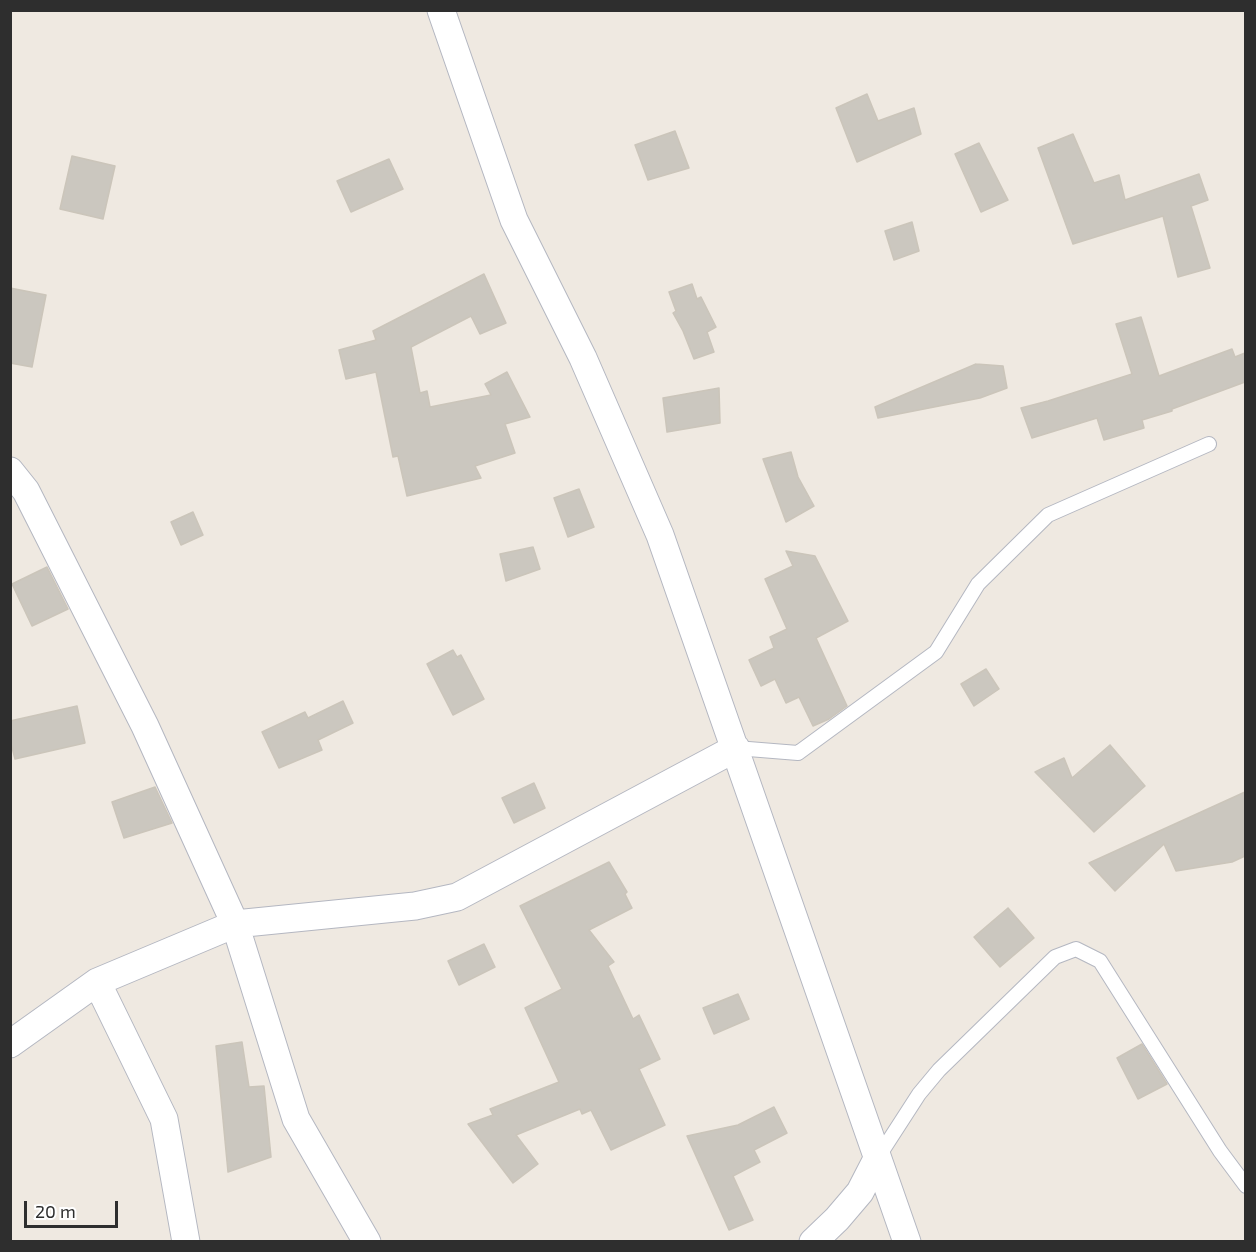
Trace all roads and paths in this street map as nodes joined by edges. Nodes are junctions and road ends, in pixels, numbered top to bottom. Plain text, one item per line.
1 (441, 10) edge
2 (1209, 444) dead end
3 (10, 471) edge
4 (736, 748) junction
5 (235, 924) junction
6 (97, 982) junction
7 (10, 1044) edge
8 (878, 1159) junction
9 (1245, 1186) edge
10 (186, 1242) edge
11 (367, 1242) edge
12 (813, 1242) edge
13 (907, 1242) edge

1 - 4 street
2 - 4 lane
3 - 5 street
4 - 5 street
4 - 8 street
5 - 6 street
5 - 11 street
6 - 7 street
6 - 10 street
8 - 9 lane
8 - 12 street
8 - 13 street

